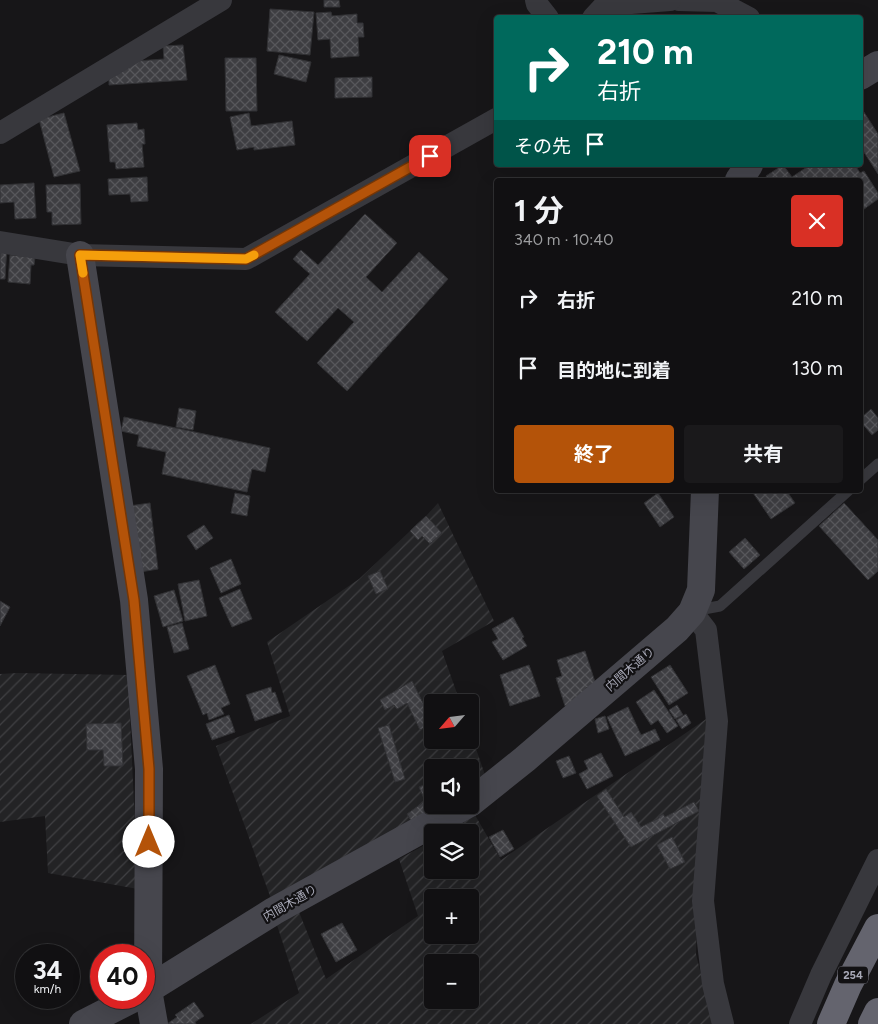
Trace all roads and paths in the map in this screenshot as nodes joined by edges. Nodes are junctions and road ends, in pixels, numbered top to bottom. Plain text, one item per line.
1 (221, 0) edge
2 (536, 0) edge
3 (670, 0) edge
4 (679, 0) edge
5 (717, 0) edge
6 (546, 15) edge
7 (596, 15) edge
8 (743, 15) edge
9 (878, 65) edge
10 (863, 74) edge
11 (494, 120) edge
12 (0, 133) edge
13 (748, 167) edge
14 (740, 178) edge
15 (0, 242) edge
16 (80, 255) junction
17 (878, 464) edge
18 (863, 477) edge
19 (705, 493) edge
20 (846, 493) edge
21 (692, 612) junction
22 (479, 796) edge
23 (450, 814) edge
24 (878, 860) edge
25 (878, 928) edge
26 (144, 944) edge
27 (155, 985) edge
28 (112, 1009) edge
29 (148, 1009) edge
30 (878, 1012) edge
31 (83, 1024) edge
32 (154, 1024) edge
33 (723, 1024) edge
34 (800, 1024) edge
35 (831, 1024) edge
36 (872, 1024) edge

1 - 12 street
2 - 6 street
3 - 7 street
4 - 5 street
5 - 8 street
9 - 10 street
11 - 16 street
13 - 14 street
15 - 16 street
16 - 26 street
17 - 18 lane
19 - 21 street, 内間木通り
20 - 21 lane
21 - 22 street, 内間木通り
21 - 33 street
23 - 27 street, 内間木通り
24 - 34 street
25 - 35 highway, 254
28 - 31 street, 内間木通り
29 - 32 street
30 - 36 highway

